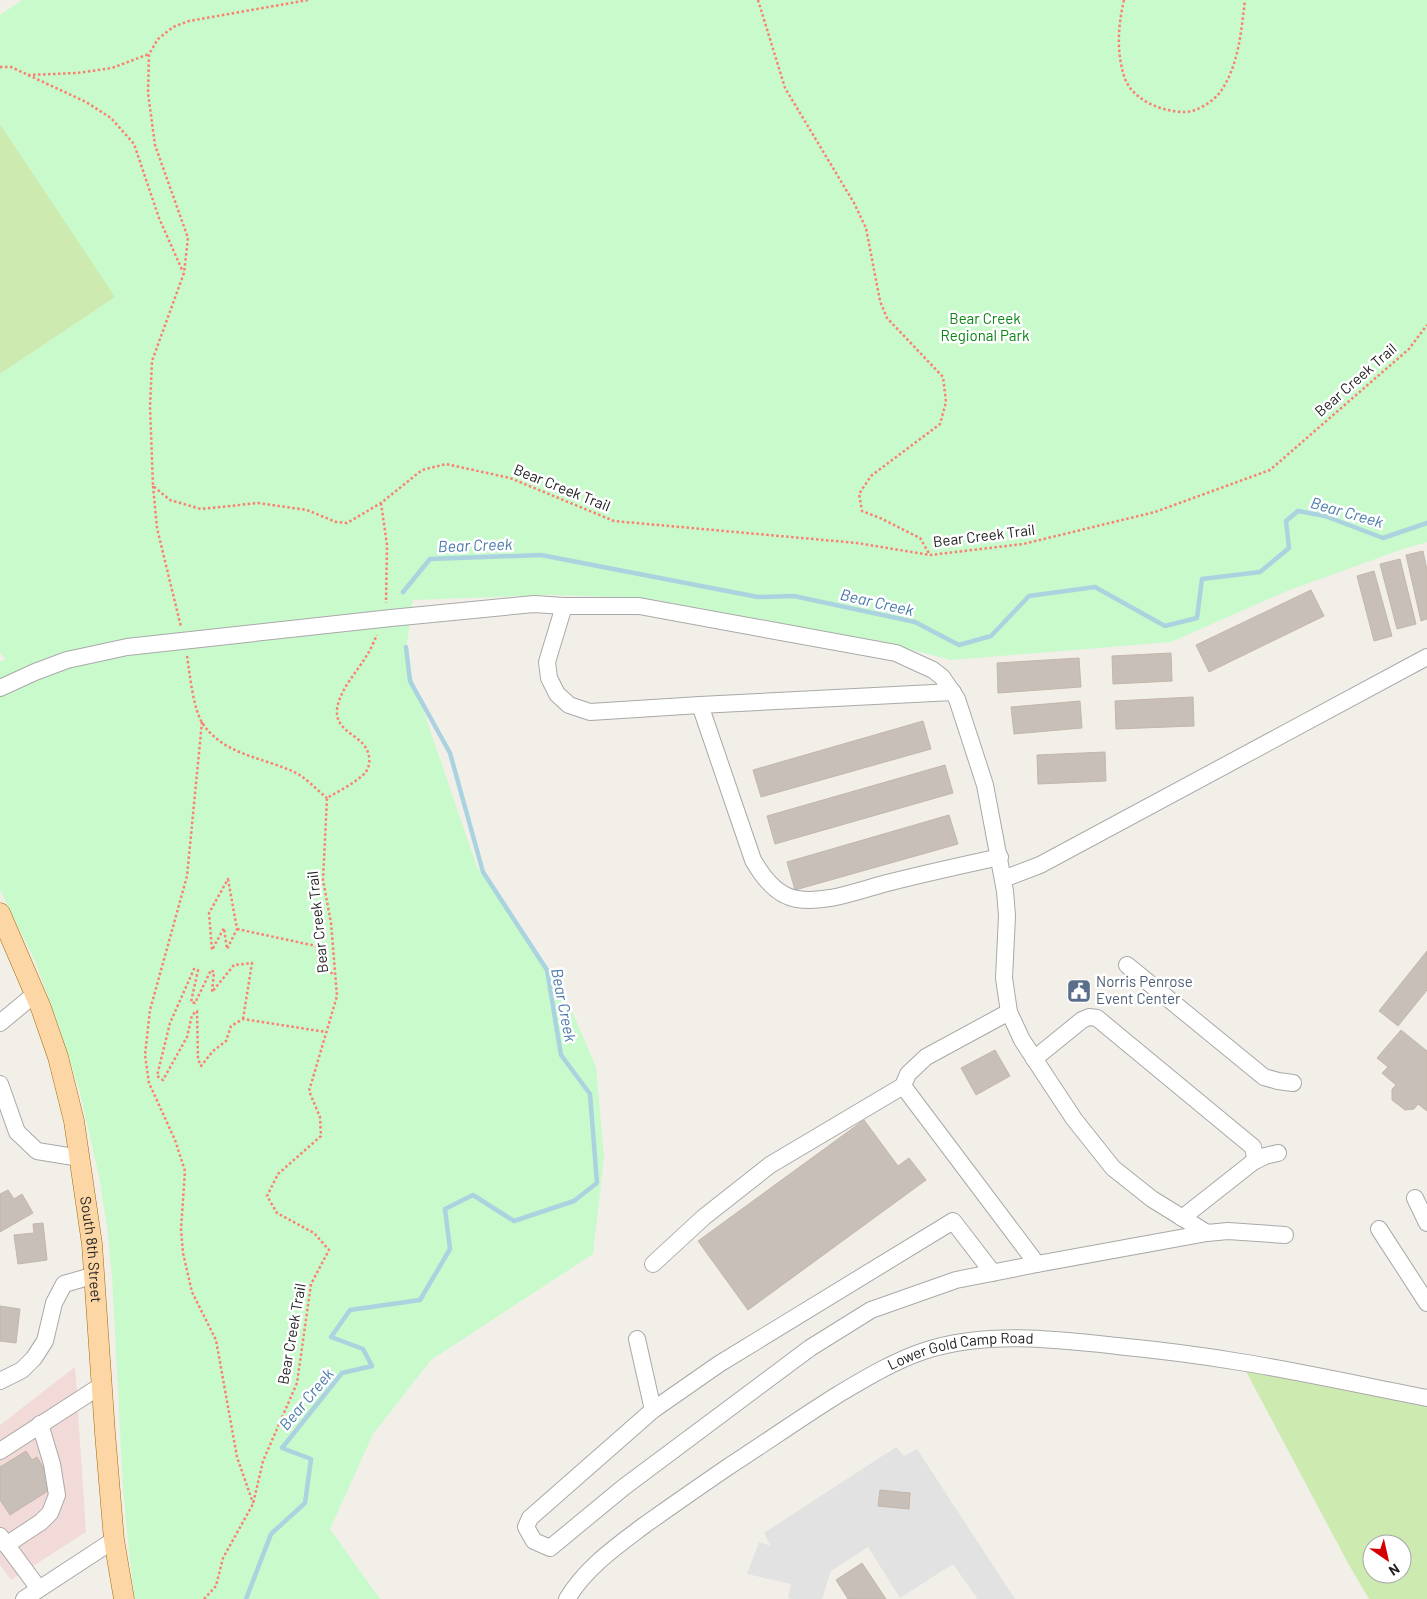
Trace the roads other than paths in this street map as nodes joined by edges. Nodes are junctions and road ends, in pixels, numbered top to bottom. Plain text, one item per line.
1 (564, 606) junction
2 (1427, 657) edge
3 (0, 688) edge
4 (953, 692) junction
5 (700, 704) junction
6 (1000, 856) junction
7 (1003, 880) junction
8 (0, 913) edge
9 (1127, 965) dead end
10 (35, 994) junction
11 (1009, 1012) junction
12 (0, 1023) edge
13 (1034, 1059) junction
14 (1293, 1083) dead end
15 (0, 1084) edge
16 (903, 1086) junction
17 (1278, 1153) dead end
18 (80, 1158) junction
19 (1253, 1162) junction
20 (1414, 1198) dead end
21 (1182, 1218) junction
22 (1427, 1223) edge
23 (1379, 1229) dead end
24 (1207, 1233) junction
25 (1285, 1235) dead end
26 (653, 1264) dead end
27 (1037, 1264) junction
28 (993, 1273) junction
29 (95, 1275) junction
30 (1427, 1303) edge
31 (637, 1339) dead end
32 (0, 1381) edge
33 (102, 1384) junction
34 (1427, 1398) edge
35 (653, 1410) junction
36 (40, 1424) junction
37 (0, 1451) edge
38 (3, 1540) edge
39 (114, 1540) junction
40 (39, 1589) junction
41 (24, 1599) edge
42 (124, 1599) edge
43 (567, 1599) edge

1 - 3 street
1 - 4 street
1 - 5 street
2 - 7 street
4 - 5 street
4 - 6 street
5 - 6 street
6 - 7 street
7 - 11 street
8 - 10 main road, South 8th Street
9 - 14 street
10 - 12 street
10 - 18 main road, South 8th Street
11 - 13 street
11 - 16 street
13 - 19 street
13 - 21 street
15 - 18 street
16 - 26 street
16 - 27 street
17 - 19 street
18 - 29 main road, South 8th Street
19 - 21 street
20 - 22 street
21 - 24 street
23 - 30 street
24 - 25 street
24 - 27 street
27 - 28 street
28 - 35 street
28 - 35 street
29 - 32 street
29 - 33 main road, South 8th Street
31 - 35 street
33 - 36 street
33 - 39 main road, South 8th Street
34 - 43 street, Lower Gold Camp Road
36 - 37 street
36 - 38 street
38 - 40 street
39 - 40 street
39 - 42 main road, South 8th Street
40 - 41 street

